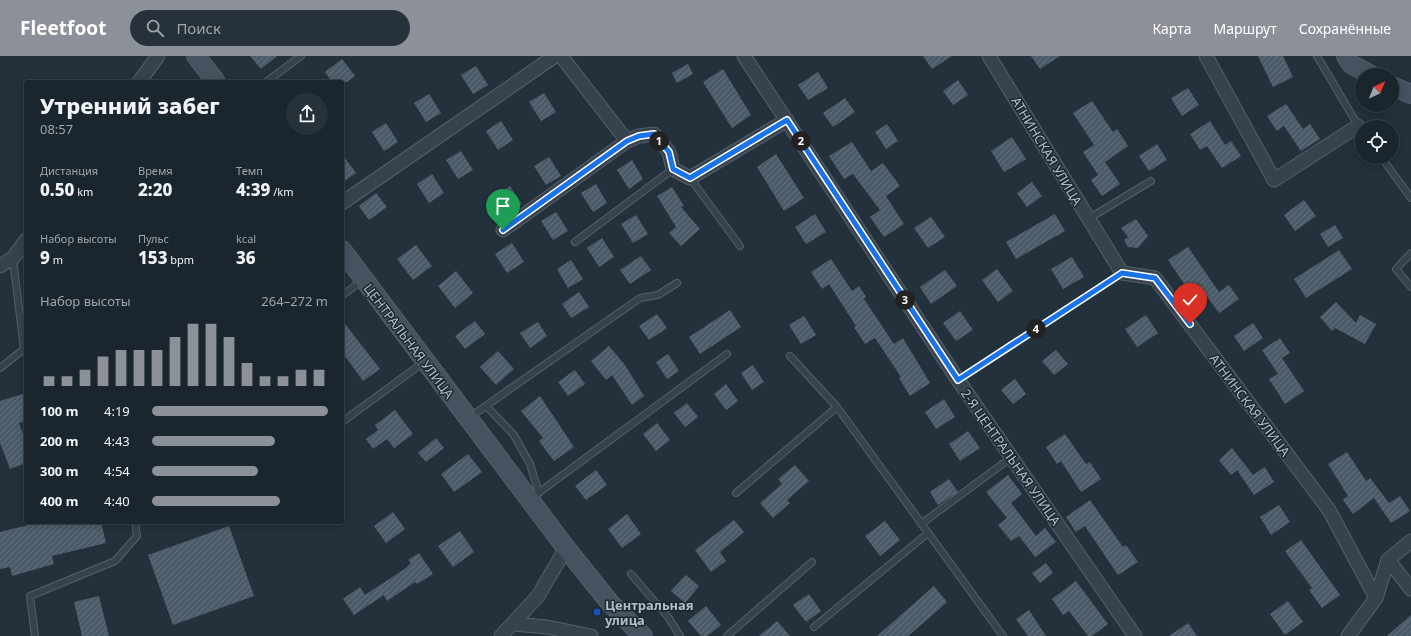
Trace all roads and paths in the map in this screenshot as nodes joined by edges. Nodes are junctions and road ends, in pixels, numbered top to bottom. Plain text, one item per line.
1 (158, 56) edge
2 (196, 56) edge
3 (301, 56) edge
4 (555, 56) edge
5 (561, 56) edge
6 (744, 56) edge
7 (989, 56) edge
8 (1206, 56) edge
9 (1317, 56) edge
10 (1346, 56) edge
11 (1358, 68) edge
12 (141, 80) edge
13 (214, 80) edge
14 (269, 80) edge
15 (787, 120) junction
16 (1355, 120) edge
17 (1355, 131) edge
18 (627, 141) junction
19 (1386, 164) edge
20 (673, 169) junction
21 (690, 178) junction
22 (1151, 181) dead end
23 (1411, 198) edge
24 (344, 201) edge
25 (1088, 219) junction
26 (503, 230) dead end
27 (575, 242) dead end
28 (24, 243) edge
29 (740, 246) dead end
30 (344, 253) edge
31 (1411, 253) edge
32 (13, 258) junction
33 (0, 266) edge
34 (1122, 273) junction
35 (363, 279) junction
36 (677, 283) dead end
37 (1411, 288) edge
38 (344, 294) edge
39 (24, 342) edge
40 (24, 351) edge
41 (727, 354) dead end
42 (790, 356) dead end
43 (425, 361) junction
44 (0, 368) edge
45 (958, 380) junction
46 (486, 406) junction
47 (837, 407) junction
48 (468, 419) junction
49 (344, 421) edge
50 (1012, 457) junction
51 (736, 493) dead end
52 (534, 496) junction
53 (135, 524) edge
54 (921, 524) junction
55 (928, 533) junction
56 (1411, 541) edge
57 (566, 548) junction
58 (1388, 560) junction
59 (812, 562) dead end
60 (631, 574) dead end
61 (1411, 589) edge
62 (1376, 598) junction
63 (514, 624) junction
64 (814, 626) dead end
65 (35, 636) edge
66 (501, 636) edge
67 (591, 636) edge
68 (643, 636) edge
69 (680, 636) edge
70 (727, 636) edge
71 (1003, 636) edge
72 (1135, 636) edge
73 (1348, 636) edge

1 - 12 street
2 - 13 street
3 - 14 lane
4 - 24 street
5 - 18 street
6 - 15 street, 2-Я ЦЕНТРАЛЬНАЯ УЛИЦА
7 - 25 street, АТНИНСКАЯ УЛИЦА
8 - 17 street
9 - 16 lane
10 - 11 street
15 - 21 street
15 - 45 street, 2-Я ЦЕНТРАЛЬНАЯ УЛИЦА
18 - 20 street
18 - 26 street
19 - 23 lane
20 - 21 street
20 - 27 lane
21 - 29 lane
22 - 25 lane
25 - 34 street, АТНИНСКАЯ УЛИЦА
28 - 32 street
30 - 35 street, ЦЕНТРАЛЬНАЯ УЛИЦА
31 - 37 lane
32 - 33 street
32 - 39 lane
34 - 45 lane
34 - 62 street, АТНИНСКАЯ УЛИЦА
35 - 38 lane
35 - 43 street, ЦЕНТРАЛЬНАЯ УЛИЦА
36 - 46 lane
40 - 44 lane
41 - 52 lane
42 - 47 lane
43 - 48 street, ЦЕНТРАЛЬНАЯ УЛИЦА
43 - 49 lane
45 - 50 street, 2-Я ЦЕНТРАЛЬНАЯ УЛИЦА
46 - 48 lane
46 - 52 lane
47 - 51 lane
47 - 54 lane
48 - 52 street, ЦЕНТРАЛЬНАЯ УЛИЦА
50 - 54 lane
50 - 72 street, 2-Я ЦЕНТРАЛЬНАЯ УЛИЦА
52 - 57 street, ЦЕНТРАЛЬНАЯ УЛИЦА
53 - 65 lane
54 - 55 lane
55 - 64 lane
55 - 71 lane
56 - 58 street
57 - 63 street
57 - 68 street, ЦЕНТРАЛЬНАЯ УЛИЦА
58 - 61 street
58 - 62 street
59 - 70 lane
60 - 69 lane
62 - 73 street
63 - 66 street
63 - 67 street

